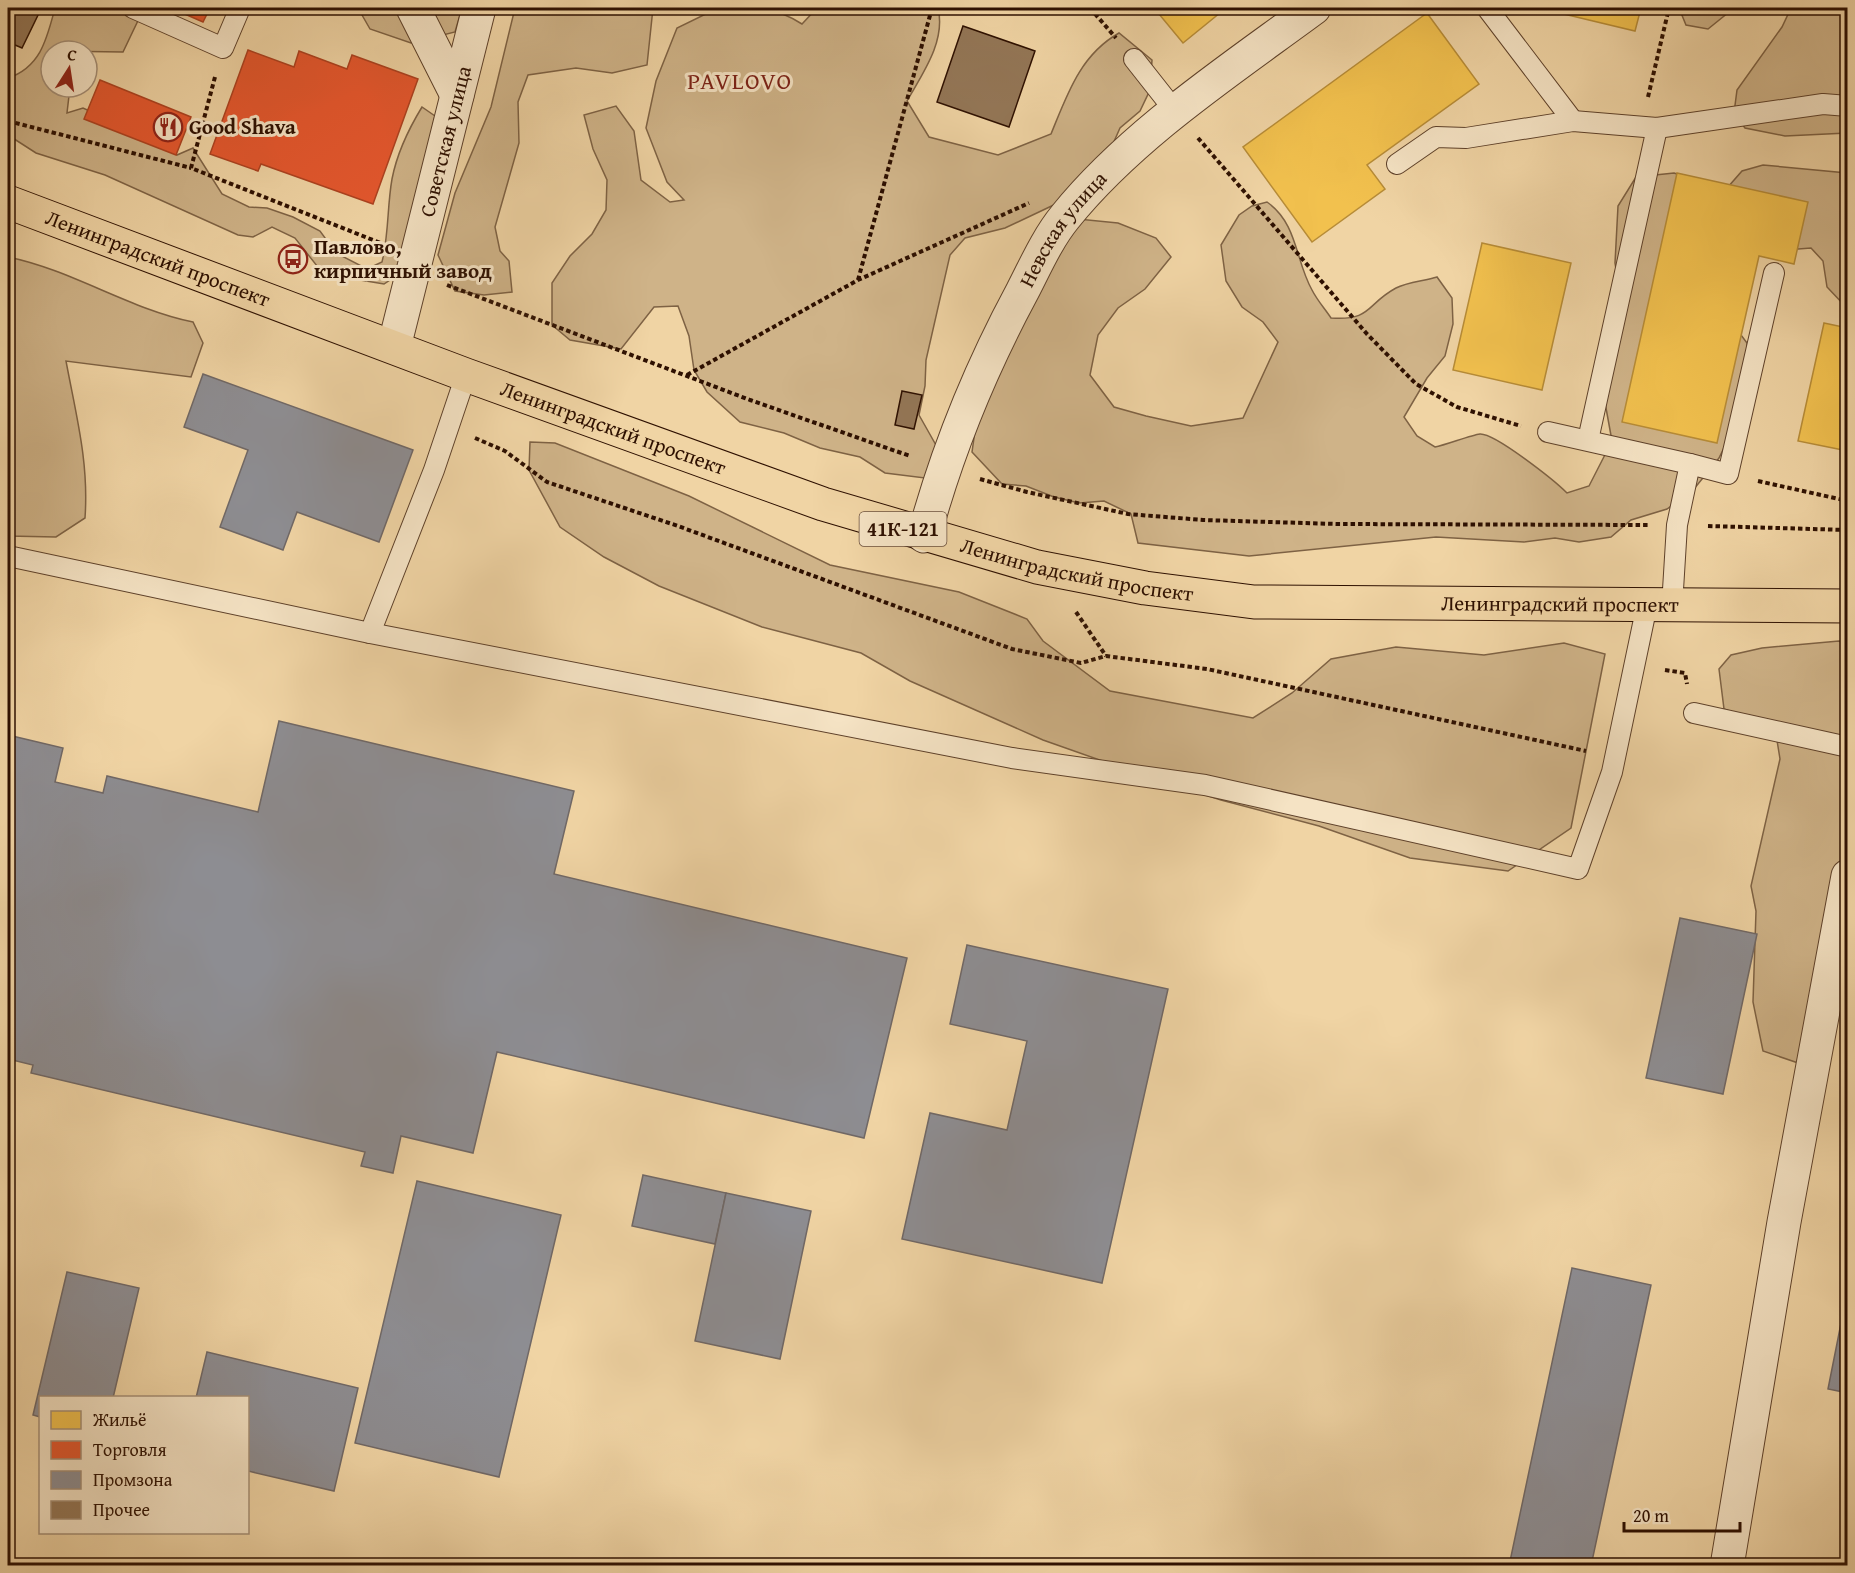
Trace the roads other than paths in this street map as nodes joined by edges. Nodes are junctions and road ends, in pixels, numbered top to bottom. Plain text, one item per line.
1 (133, 8) edge
2 (240, 8) edge
3 (413, 8) edge
4 (479, 8) edge
5 (1487, 8) edge
6 (1310, 9) edge
7 (1134, 59) road end
8 (458, 95) junction
9 (1848, 106) edge
10 (1175, 111) junction
11 (1573, 121) junction
12 (1649, 128) junction
13 (1397, 164) dead end
14 (8, 202) edge
15 (1774, 273) dead end
16 (394, 347) junction
17 (466, 375) junction
18 (1548, 432) road end
19 (1588, 440) junction
20 (1690, 465) junction
21 (924, 536) junction
22 (8, 556) edge
23 (1659, 606) junction
24 (1848, 606) edge
25 (370, 633) junction
26 (1694, 713) road end
27 (1848, 747) edge
28 (1848, 876) edge
29 (1727, 1566) edge

1 - 2 lane
3 - 8 street
4 - 8 street, Советская улица
5 - 11 lane
6 - 10 street, Невская улица
7 - 10 lane
8 - 16 street, Советская улица
9 - 12 lane
10 - 21 street, Невская улица
11 - 12 lane
11 - 13 lane
12 - 19 lane
14 - 16 main road, Ленинградский проспект / 41К-121
15 - 20 lane
16 - 17 main road, Ленинградский проспект / 41К-121
17 - 21 main road, Ленинградский проспект / 41К-121
17 - 25 lane
18 - 19 lane
19 - 20 lane
20 - 23 lane
21 - 23 main road, Ленинградский проспект / 41К-121
22 - 25 lane
23 - 24 main road, Ленинградский проспект / 41К-121
23 - 25 lane
26 - 27 lane
28 - 29 street

